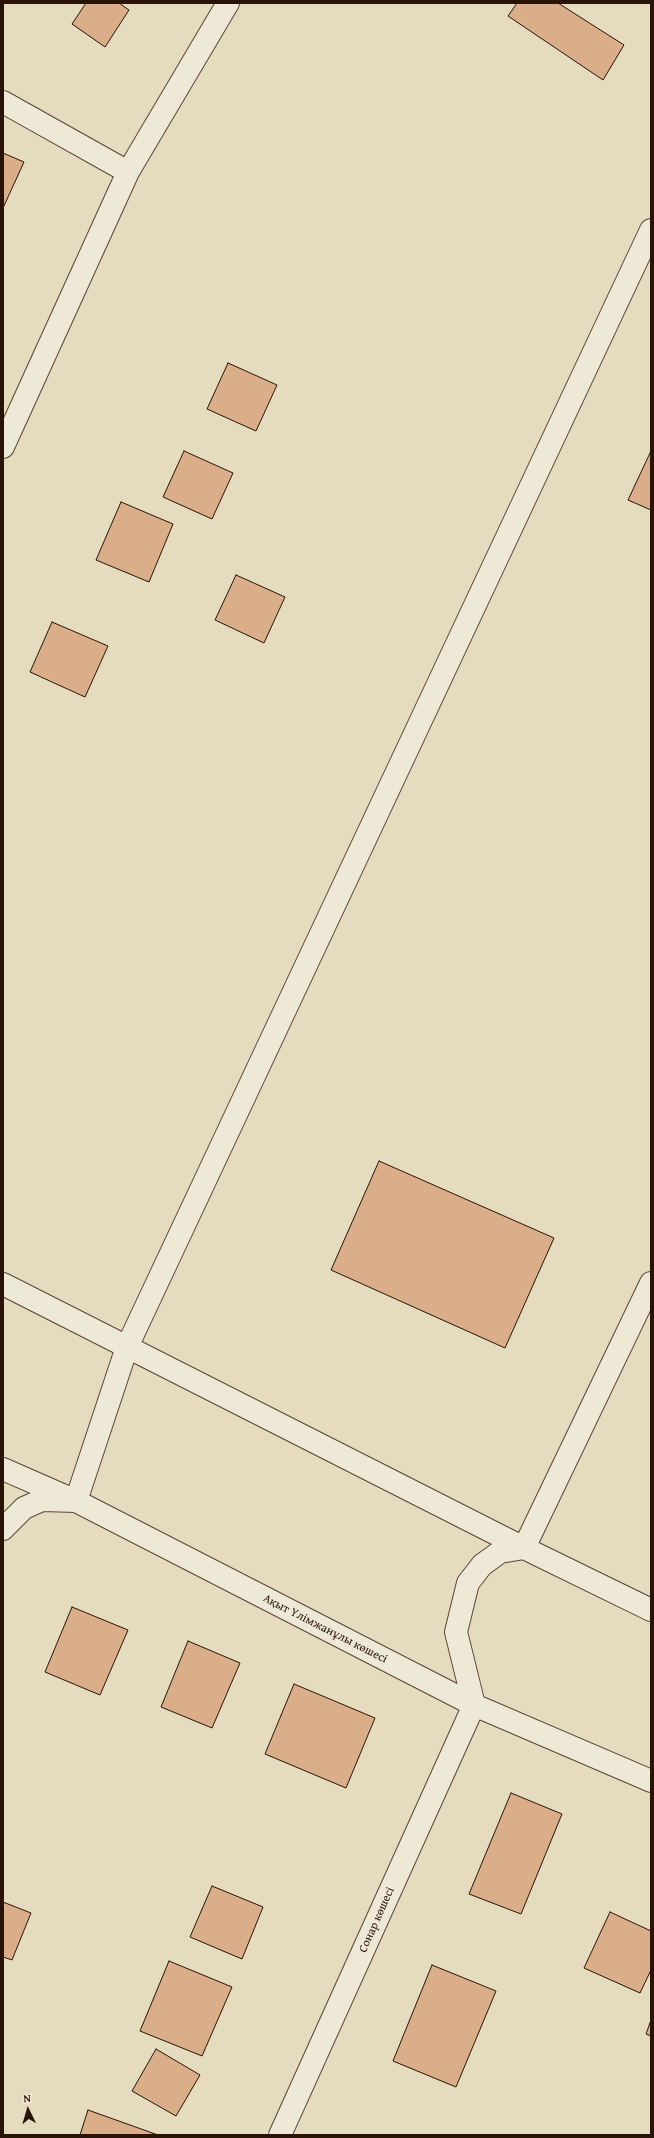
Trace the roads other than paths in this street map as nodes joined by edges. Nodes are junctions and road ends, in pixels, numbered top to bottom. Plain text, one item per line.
1 (228, 3) edge
2 (3, 102) edge
3 (128, 172) junction
4 (651, 230) edge
5 (3, 447) edge
6 (651, 1283) edge
7 (3, 1284) edge
8 (126, 1347) junction
9 (3, 1469) edge
10 (76, 1501) junction
11 (3, 1529) edge
12 (524, 1548) junction
13 (651, 1610) edge
14 (474, 1705) junction
15 (651, 1781) edge
16 (280, 2135) edge

1 - 3 street
2 - 3 street
3 - 5 street
4 - 8 street
6 - 12 street
7 - 8 street
8 - 10 street
8 - 12 street
9 - 10 street, Ақыт Үлімжанұлы көшесі
10 - 11 street
10 - 14 street, Ақыт Үлімжанұлы көшесі
12 - 13 street
12 - 14 street
14 - 15 street, Ақыт Үлімжанұлы көшесі
14 - 16 street, Сонар көшесі

